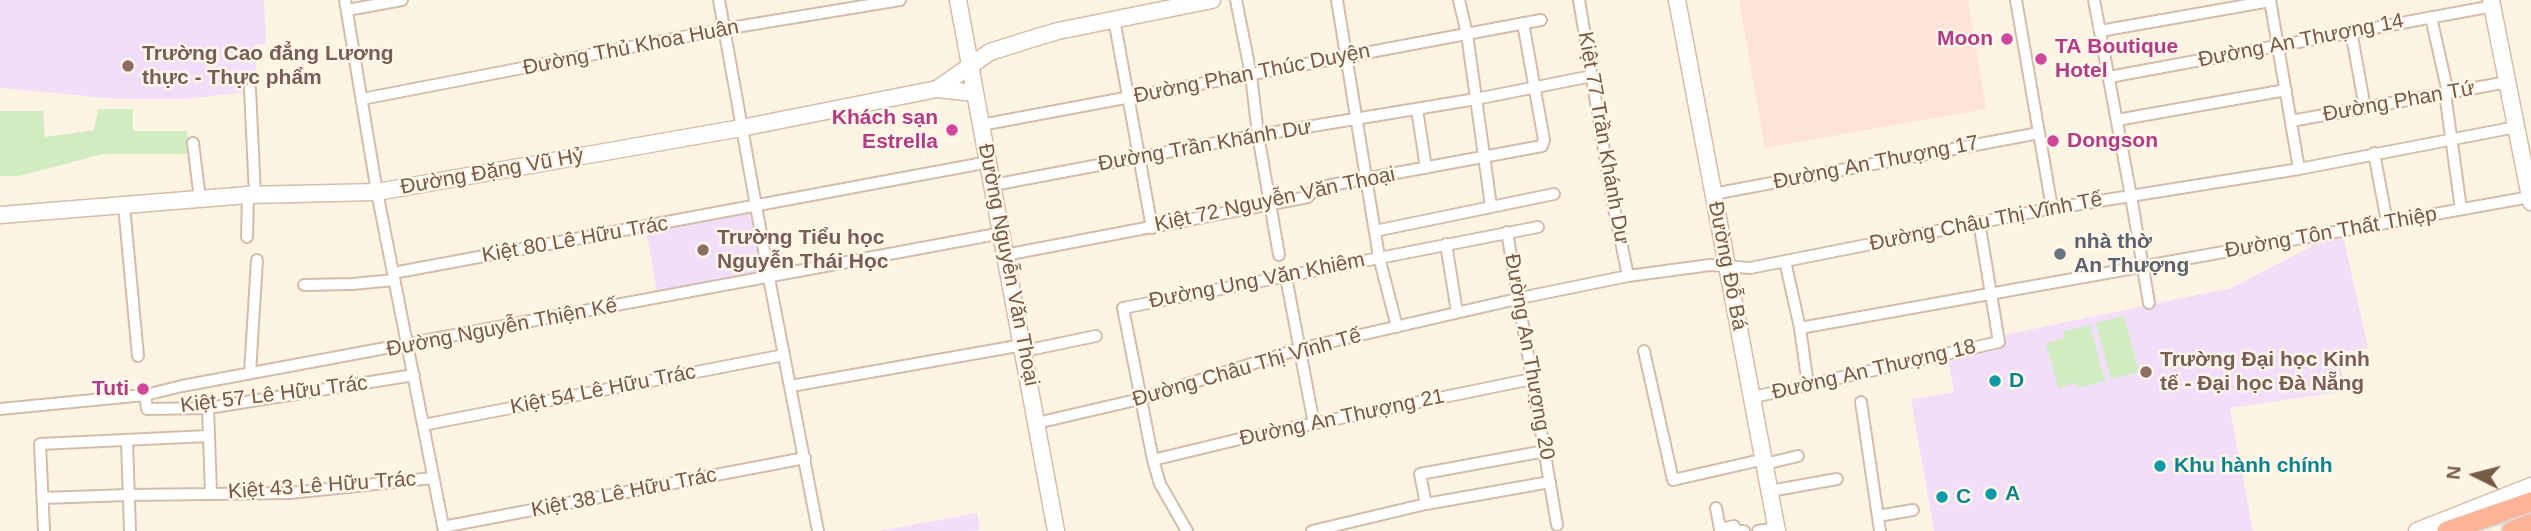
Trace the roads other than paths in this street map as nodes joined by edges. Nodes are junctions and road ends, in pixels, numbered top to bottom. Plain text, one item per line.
1 (402, 0) edge
2 (719, 0) edge
3 (900, 0) edge
4 (958, 0) edge
5 (1212, 0) edge
6 (1237, 0) edge
7 (1337, 0) edge
8 (1459, 0) edge
9 (1579, 0) edge
10 (1678, 0) edge
11 (2016, 0) edge
12 (2094, 0) edge
13 (2270, 0) edge
14 (2492, 3) edge
15 (346, 5) edge
16 (2431, 17) junction
17 (1114, 19) junction
18 (1541, 20) dead end
19 (1523, 23) junction
20 (724, 29) junction
21 (2100, 31) junction
22 (2350, 31) junction
23 (1466, 34) junction
24 (2278, 46) junction
25 (1348, 56) junction
26 (971, 64) junction
27 (1251, 75) junction
28 (1592, 76) junction
29 (2109, 77) junction
30 (2508, 82) junction
31 (1535, 87) junction
32 (250, 89) dead end
33 (937, 89) junction
34 (2286, 90) junction
35 (975, 93) junction
36 (2447, 93) junction
37 (1129, 97) junction
38 (362, 99) junction
39 (1476, 99) junction
40 (2365, 108) junction
41 (1417, 109) junction
42 (1357, 120) junction
43 (2117, 120) junction
44 (2291, 121) junction
45 (981, 125) junction
46 (2516, 127) junction
47 (741, 128) junction
48 (2039, 133) junction
49 (1258, 135) junction
50 (2451, 139) junction
51 (192, 144) dead end
52 (2374, 153) junction
53 (1485, 156) junction
54 (1140, 157) junction
55 (989, 162) junction
56 (1426, 168) junction
57 (2299, 169) junction
58 (1367, 180) junction
59 (993, 185) junction
60 (377, 192) junction
61 (1554, 194) dead end
62 (1713, 194) junction
63 (251, 195) junction
64 (2131, 196) junction
65 (201, 199) junction
66 (2531, 200) edge
67 (124, 206) junction
68 (1269, 206) junction
69 (1491, 206) junction
70 (757, 207) junction
71 (2052, 208) junction
72 (2461, 209) junction
73 (0, 215) edge
74 (1979, 222) junction
75 (2387, 222) junction
76 (1538, 226) dead end
77 (1152, 228) junction
78 (1375, 231) junction
79 (1507, 232) junction
80 (1002, 233) junction
81 (247, 237) dead end
82 (1446, 244) junction
83 (1006, 255) junction
84 (1279, 255) dead end
85 (1379, 257) junction
86 (257, 260) dead end
87 (1785, 261) junction
88 (1728, 266) junction
89 (2141, 267) junction
90 (394, 276) junction
91 (1628, 276) junction
92 (1286, 277) junction
93 (769, 278) junction
94 (304, 285) dead end
95 (1991, 292) junction
96 (1517, 298) junction
97 (2149, 303) dead end
98 (1457, 312) junction
99 (1396, 327) junction
100 (1800, 328) junction
101 (1096, 336) dead end
102 (409, 345) junction
103 (1023, 348) junction
104 (1299, 349) junction
105 (1644, 351) dead end
106 (784, 355) junction
107 (138, 356) dead end
108 (250, 373) junction
109 (414, 375) junction
110 (1532, 379) junction
111 (1808, 385) junction
112 (791, 386) junction
113 (145, 395) junction
114 (1754, 397) junction
115 (1140, 399) junction
116 (1861, 402) dead end
117 (208, 408) junction
118 (0, 409) edge
119 (1037, 423) junction
120 (1314, 424) junction
121 (423, 425) junction
122 (208, 436) junction
123 (127, 441) junction
124 (1545, 452) junction
125 (1798, 456) dead end
126 (805, 458) junction
127 (1153, 460) junction
128 (1765, 462) junction
129 (433, 478) junction
130 (1837, 479) dead end
131 (1550, 482) junction
132 (2531, 486) edge
133 (1770, 491) junction
134 (211, 494) junction
135 (127, 495) junction
136 (44, 498) junction
137 (2531, 502) edge
138 (1426, 504) junction
139 (1716, 508) dead end
140 (1913, 510) dead end
141 (1878, 516) junction
142 (2531, 524) edge
143 (1557, 525) dead end
144 (443, 529) edge
145 (1777, 529) edge
146 (44, 531) edge
147 (130, 531) edge
148 (818, 531) edge
149 (1056, 531) edge
150 (1187, 531) edge
151 (1312, 531) edge
152 (1744, 531) edge
153 (1758, 531) edge
154 (1880, 531) edge
155 (2417, 531) edge
156 (2446, 531) edge
157 (2512, 531) edge

1 - 15 street
2 - 20 street
3 - 20 street, Đường Thủ Khoa Huân
4 - 26 street, Đường Nguyễn Văn Thoại
5 - 17 street, Đường Đặng Vũ Hỷ
6 - 27 street
7 - 25 street
8 - 23 street
9 - 28 street, Kiệt 77 Trần Khánh Dư
10 - 62 street, Đường Đỗ Bá
11 - 48 street
12 - 21 street
13 - 21 street
13 - 24 street
14 - 16 street, Đường An Thượng 14
14 - 30 street
15 - 38 street
16 - 22 street, Đường An Thượng 14
16 - 36 street
17 - 26 street, Đường Đặng Vũ Hỷ
17 - 37 street
18 - 19 street, Đường Phan Thúc Duyện
19 - 23 street, Đường Phan Thúc Duyện
19 - 31 street
20 - 38 street, Đường Thủ Khoa Huân
20 - 47 street
21 - 29 street
22 - 24 street, Đường An Thượng 14
22 - 40 street
23 - 25 street, Đường Phan Thúc Duyện
23 - 39 street
24 - 29 street, Đường An Thượng 14
24 - 34 street
25 - 27 street, Đường Phan Thúc Duyện
25 - 42 street
26 - 33 street, Đường Đặng Vũ Hỷ
26 - 35 street, Đường Nguyễn Văn Thoại
27 - 37 street, Đường Phan Thúc Duyện
27 - 49 street
28 - 31 street, Đường Trần Khánh Dư
28 - 91 street, Kiệt 77 Trần Khánh Dư
29 - 43 street
30 - 36 street, Đường Phan Tứ
30 - 46 street
31 - 39 street, Đường Trần Khánh Dư
31 - 53 street, Kiệt 72 Nguyễn Văn Thoại
32 - 63 street
33 - 35 street
33 - 47 street, Đường Đặng Vũ Hỷ
34 - 43 street
34 - 44 street
35 - 45 street, Đường Nguyễn Văn Thoại
36 - 40 street, Đường Phan Tứ
36 - 50 street
37 - 45 street, Đường Phan Thúc Duyện
37 - 54 street
38 - 60 street
39 - 41 street, Đường Trần Khánh Dư
39 - 53 street
40 - 44 street, Đường Phan Tứ
41 - 42 street, Đường Trần Khánh Dư
41 - 56 street
42 - 49 street, Đường Trần Khánh Dư
42 - 58 street
43 - 64 street
44 - 57 street
45 - 55 street, Đường Nguyễn Văn Thoại
46 - 50 street, Đường Châu Thị Vĩnh Tế
46 - 66 street
47 - 60 street, Đường Đặng Vũ Hỷ
47 - 70 street
48 - 62 street, Đường An Thượng 17
48 - 71 street
49 - 54 street, Đường Trần Khánh Dư
49 - 68 street
50 - 52 street, Đường Châu Thị Vĩnh Tế
50 - 72 street
51 - 65 street
52 - 57 street, Đường Châu Thị Vĩnh Tế
52 - 75 street
53 - 56 street, Kiệt 72 Nguyễn Văn Thoại
53 - 69 street
54 - 59 street, Đường Trần Khánh Dư
54 - 77 street
55 - 59 street, Đường Nguyễn Văn Thoại
55 - 70 street, Kiệt 80 Lê Hữu Trác
56 - 58 street, Kiệt 72 Nguyễn Văn Thoại
57 - 64 street, Đường Châu Thị Vĩnh Tế
58 - 68 street, Kiệt 72 Nguyễn Văn Thoại
58 - 78 street
59 - 80 street, Đường Nguyễn Văn Thoại
60 - 63 street, Đường Đặng Vũ Hỷ
60 - 90 street
61 - 69 street
62 - 88 street, Đường Đỗ Bá
63 - 65 street, Đường Đặng Vũ Hỷ
63 - 81 street
64 - 71 street, Đường Châu Thị Vĩnh Tế
64 - 89 street
65 - 67 street, Đường Đặng Vũ Hỷ
66 - 72 street, Đường Tôn Thất Thiệp
67 - 73 street, Đường Đặng Vũ Hỷ
67 - 107 street
68 - 77 street, Kiệt 72 Nguyễn Văn Thoại
68 - 84 street
69 - 78 street
70 - 90 street, Kiệt 80 Lê Hữu Trác
70 - 93 street
71 - 74 street, Đường Châu Thị Vĩnh Tế
72 - 75 street, Đường Tôn Thất Thiệp
74 - 87 street, Đường Châu Thị Vĩnh Tế
74 - 95 street, Đường An Thượng 18
75 - 89 street, Đường Tôn Thất Thiệp
76 - 79 street, Đường Ung Văn Khiêm
77 - 83 street, Kiệt 72 Nguyễn Văn Thoại
78 - 85 street
79 - 82 street, Đường Ung Văn Khiêm
79 - 96 street, Đường An Thượng 20
80 - 83 street, Đường Nguyễn Văn Thoại
80 - 93 street, Đường Nguyễn Thiện Kế
82 - 85 street, Đường Ung Văn Khiêm
82 - 98 street
83 - 103 street, Đường Nguyễn Văn Thoại
85 - 92 street, Đường Ung Văn Khiêm
85 - 99 street
86 - 108 street
87 - 88 street, Đường Châu Thị Vĩnh Tế
87 - 100 street
88 - 91 street, Đường Châu Thị Vĩnh Tế
88 - 114 street, Đường Đỗ Bá
89 - 95 street, Đường Tôn Thất Thiệp
89 - 97 street
90 - 94 street, Kiệt 80 Lê Hữu Trác
90 - 102 street
91 - 96 street, Đường Châu Thị Vĩnh Tế
92 - 104 street
92 - 115 street, Đường Ung Văn Khiêm
93 - 102 street, Đường Nguyễn Thiện Kế
93 - 106 street
95 - 100 street, Đường Tôn Thất Thiệp
95 - 111 street, Đường An Thượng 18
96 - 98 street, Đường Châu Thị Vĩnh Tế
96 - 110 street, Đường An Thượng 20
98 - 99 street, Đường Châu Thị Vĩnh Tế
99 - 104 street, Đường Châu Thị Vĩnh Tế
100 - 111 street
101 - 103 street
102 - 108 street, Đường Nguyễn Thiện Kế
102 - 109 street
103 - 112 street
103 - 119 street, Đường Nguyễn Văn Thoại
104 - 115 street, Đường Châu Thị Vĩnh Tế
104 - 120 street
105 - 128 street
106 - 112 street
106 - 121 street, Kiệt 54 Lê Hữu Trác
108 - 113 street, Đường Nguyễn Thiện Kế
109 - 117 street, Kiệt 57 Lê Hữu Trác
109 - 121 street
110 - 120 street, Đường An Thượng 21
110 - 124 street, Đường An Thượng 20
111 - 114 street, Đường An Thượng 18
112 - 126 street
113 - 117 street, Kiệt 57 Lê Hữu Trác
113 - 118 street, Đường Nguyễn Thiện Kế
114 - 128 street, Đường Đỗ Bá
115 - 119 street, Đường Châu Thị Vĩnh Tế
115 - 127 street, Đường Ung Văn Khiêm
116 - 141 street
117 - 122 street, Kiệt 43 Lê Hữu Trác
119 - 149 street, Đường Nguyễn Văn Thoại
120 - 127 street, Đường An Thượng 21
121 - 129 street
122 - 123 street
122 - 134 street, Kiệt 43 Lê Hữu Trác
123 - 135 street
123 - 136 street
124 - 131 street, Đường An Thượng 20
124 - 138 street
125 - 128 street
126 - 144 street, Kiệt 38 Lê Hữu Trác
126 - 148 street
127 - 150 street, Đường Ung Văn Khiêm
128 - 133 street, Đường Đỗ Bá
129 - 134 street, Kiệt 43 Lê Hữu Trác
129 - 144 street
130 - 133 street
131 - 138 street
131 - 143 street, Đường An Thượng 20
132 - 155 street
133 - 145 street, Đường Đỗ Bá
134 - 135 street, Kiệt 43 Lê Hữu Trác
135 - 136 street, Kiệt 43 Lê Hữu Trác
135 - 147 street
136 - 146 street
137 - 156 highway
138 - 151 street
139 - 152 street
140 - 141 street
141 - 154 street
142 - 157 highway
145 - 153 street

